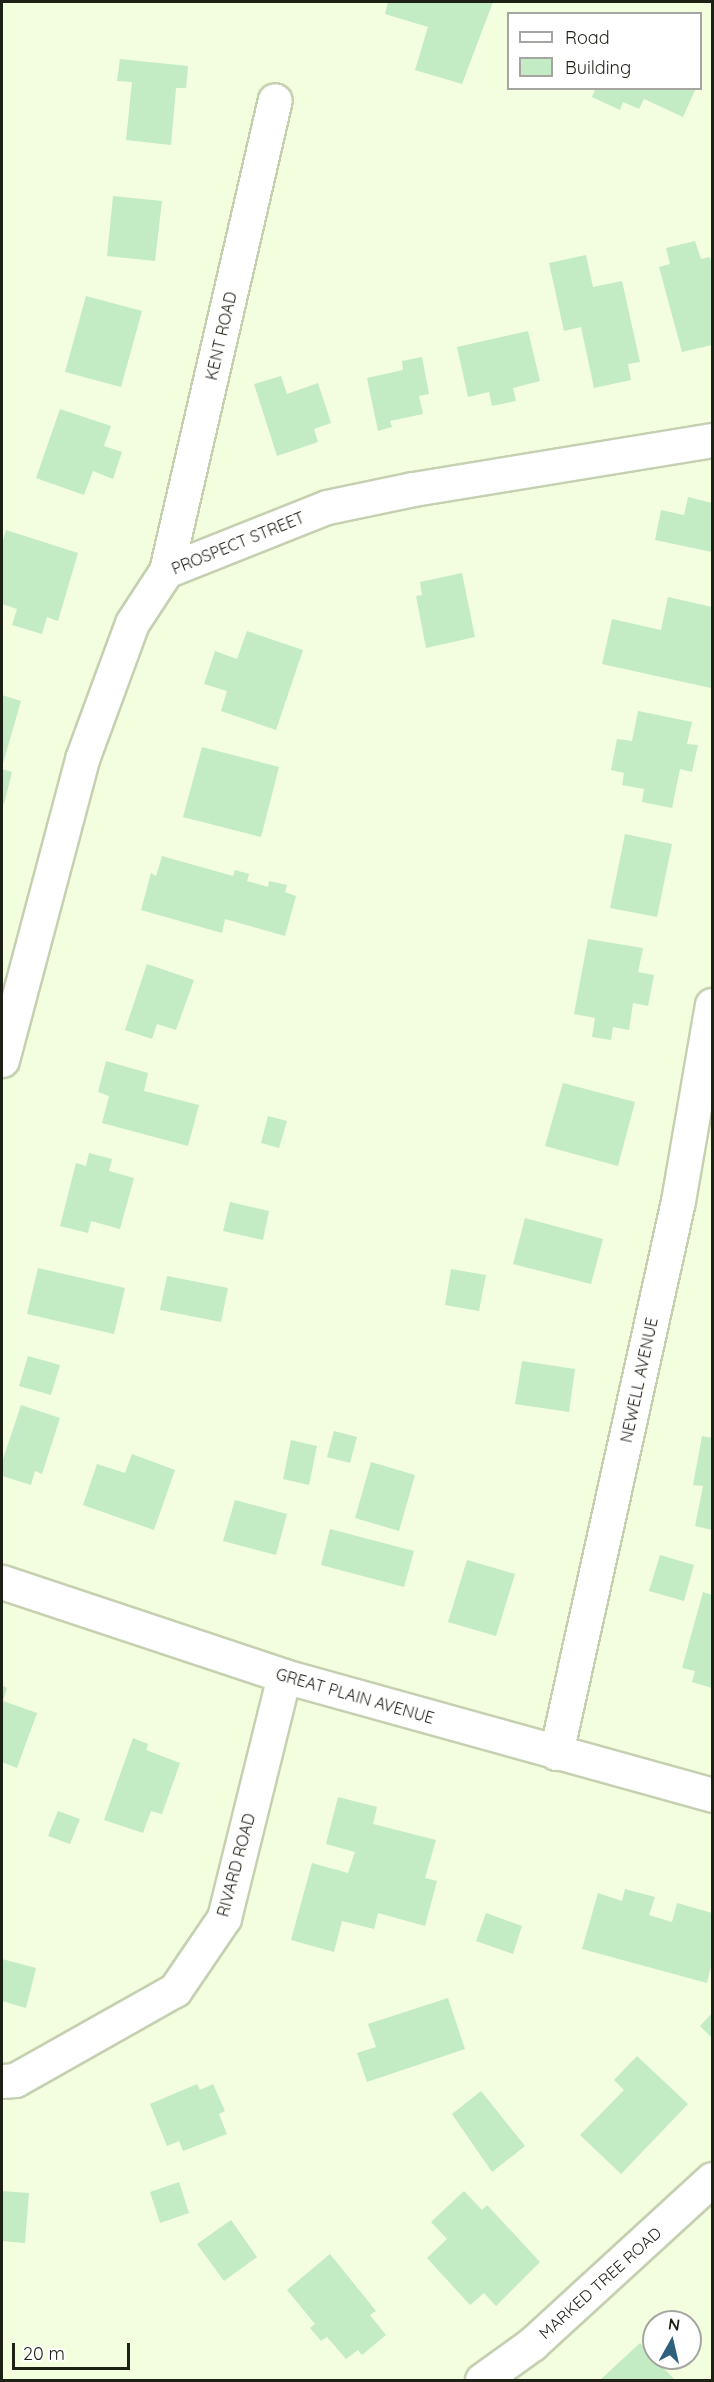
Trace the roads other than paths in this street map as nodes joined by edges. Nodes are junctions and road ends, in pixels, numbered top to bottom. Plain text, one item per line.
1 (275, 100) dead end
2 (712, 440) edge
3 (166, 571) junction
4 (712, 1005) edge
5 (2, 1060) edge
6 (2, 1582) edge
7 (284, 1676) junction
8 (556, 1753) junction
9 (712, 1795) edge
10 (2, 2081) edge
11 (712, 2179) edge
12 (482, 2380) edge

1 - 3 street, KENT ROAD
2 - 3 street, PROSPECT STREET
3 - 5 street, PROSPECT STREET
4 - 8 street, NEWELL AVENUE
6 - 7 street, GREAT PLAIN AVENUE
7 - 8 street, GREAT PLAIN AVENUE
7 - 10 street, RIVARD ROAD
8 - 9 street, GREAT PLAIN AVENUE
11 - 12 street, MARKED TREE ROAD

